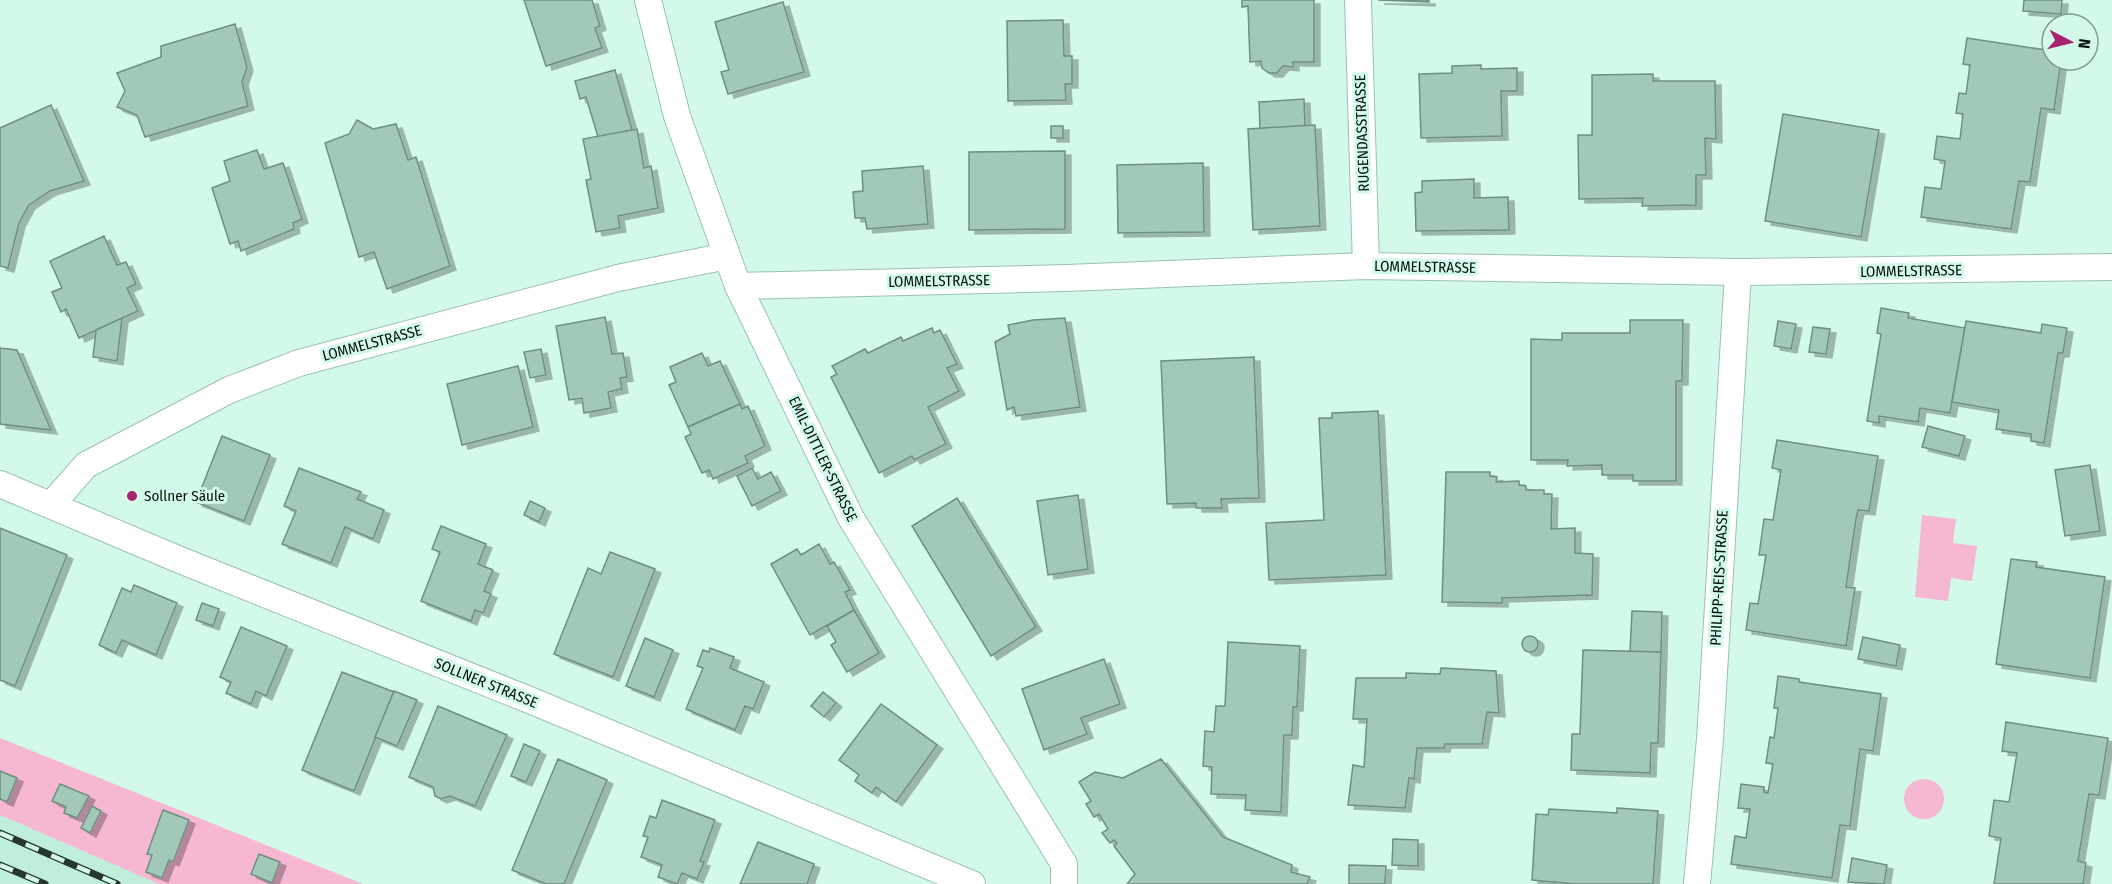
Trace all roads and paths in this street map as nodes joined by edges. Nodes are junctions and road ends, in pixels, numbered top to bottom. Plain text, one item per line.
1 (648, 0) edge
2 (1359, 0) edge
3 (728, 256) junction
4 (1366, 266) junction
5 (2112, 267) edge
6 (1738, 272) junction
7 (738, 286) junction
8 (0, 484) edge
9 (51, 505) junction
10 (972, 884) edge
11 (1064, 884) edge
12 (1697, 884) edge

1 - 3 street, EMIL-DITTLER-STRASSE
2 - 4 street, RUGENDASSTRASSE
3 - 7 street, EMIL-DITTLER-STRASSE
3 - 9 street, LOMMELSTRASSE
4 - 6 street, LOMMELSTRASSE
4 - 7 street, LOMMELSTRASSE
5 - 6 street, LOMMELSTRASSE
6 - 12 street, PHILIPP-REIS-STRASSE
7 - 11 street, EMIL-DITTLER-STRASSE
8 - 9 street, SOLLNER STRASSE
9 - 10 street, SOLLNER STRASSE

